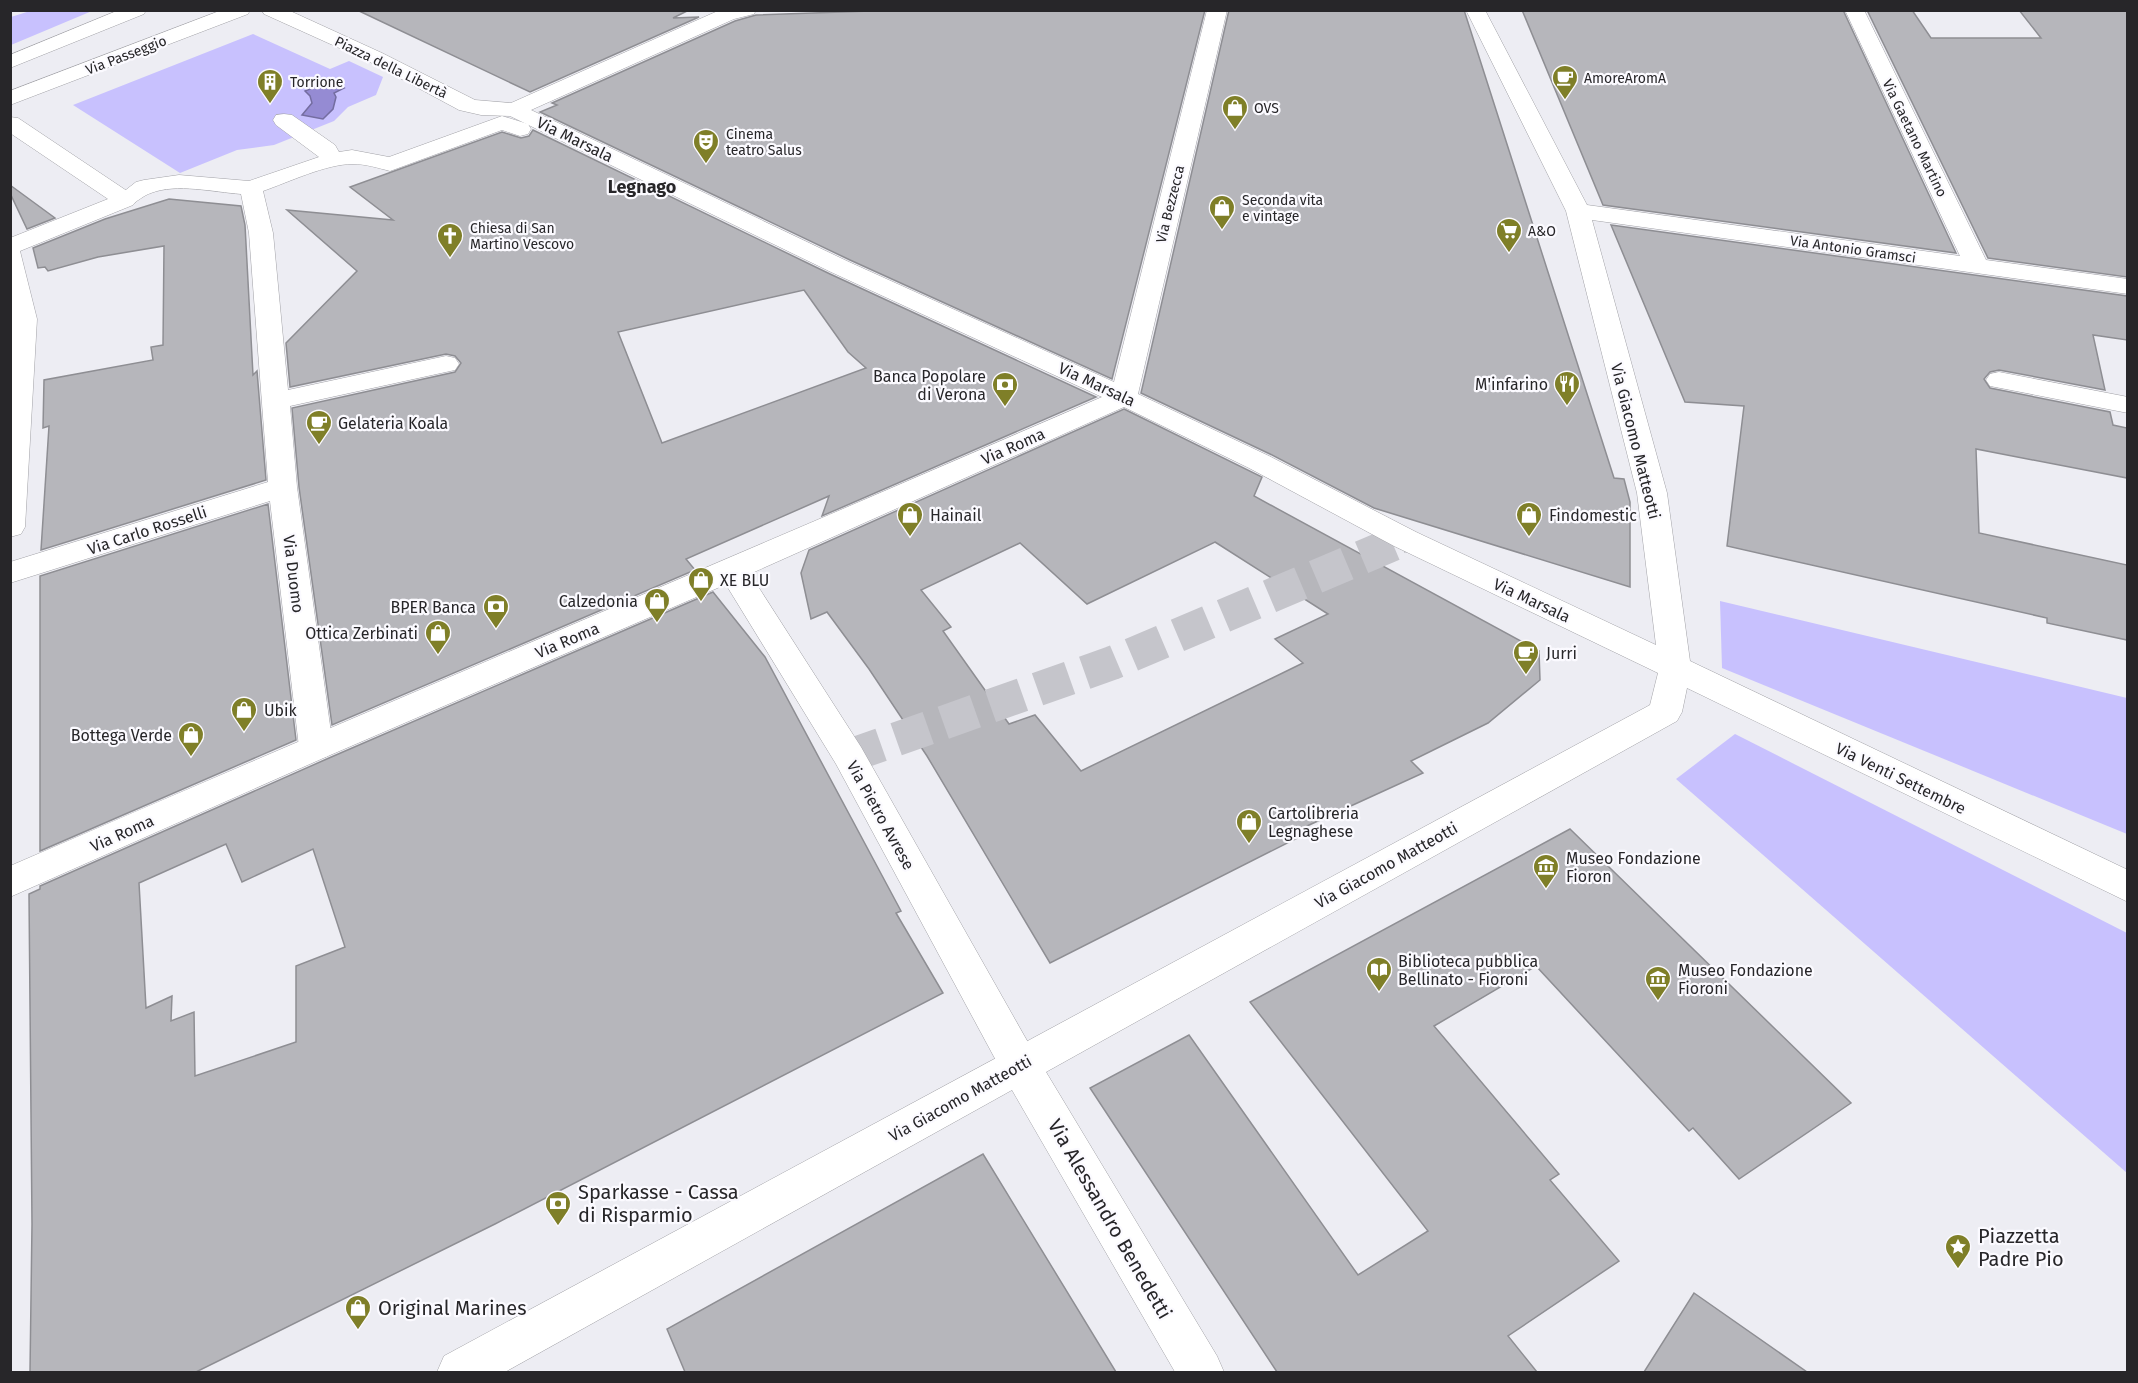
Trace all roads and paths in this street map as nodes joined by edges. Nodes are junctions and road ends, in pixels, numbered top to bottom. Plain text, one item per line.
1 (137, 10) edge
2 (241, 10) edge
3 (271, 10) edge
4 (747, 10) edge
5 (1217, 10) edge
6 (1854, 10) edge
7 (1474, 12) edge
8 (10, 62) edge
9 (10, 99) edge
10 (284, 120) dead end
11 (517, 120) junction
12 (10, 123) edge
13 (332, 160) junction
14 (252, 188) junction
15 (125, 200) junction
16 (1578, 211) junction
17 (10, 247) edge
18 (10, 254) edge
19 (1977, 266) junction
20 (2127, 287) edge
21 (447, 364) dead end
22 (1999, 380) dead end
23 (1124, 397) junction
24 (277, 401) junction
25 (2127, 405) edge
26 (13, 459) edge
27 (283, 487) junction
28 (10, 527) edge
29 (732, 570) junction
30 (10, 573) edge
31 (1675, 668) junction
32 (316, 747) junction
33 (10, 882) edge
34 (2127, 887) edge
35 (1020, 1065) junction
36 (460, 1372) edge
37 (1201, 1372) edge

1 - 8 street
2 - 9 street, Via Passeggio
3 - 11 street, Piazza della Libertà
4 - 11 street
5 - 23 street, Via Bezzecca
6 - 19 street, Via Gaetano Martino
7 - 16 street, Via Giacomo Matteotti
10 - 13 street
11 - 13 street
11 - 23 street, Via Marsala
12 - 15 street
13 - 14 street
14 - 15 street
14 - 24 street, Via Duomo
15 - 17 street
16 - 19 street, Via Antonio Gramsci
16 - 31 street, Via Giacomo Matteotti
18 - 26 street
19 - 20 street, Via Antonio Gramsci
21 - 24 street
22 - 25 street
23 - 29 street, Via Roma
23 - 31 street, Via Marsala
24 - 27 street, Via Duomo
26 - 28 street
27 - 30 street, Via Carlo Rosselli
27 - 32 street, Via Duomo
29 - 32 street, Via Roma
29 - 35 street, Via Pietro Avrese
31 - 34 street, Via Venti Settembre
31 - 35 street, Via Giacomo Matteotti
32 - 33 street, Via Roma
35 - 36 street, Via Giacomo Matteotti
35 - 37 street, Via Alessandro Benedetti

